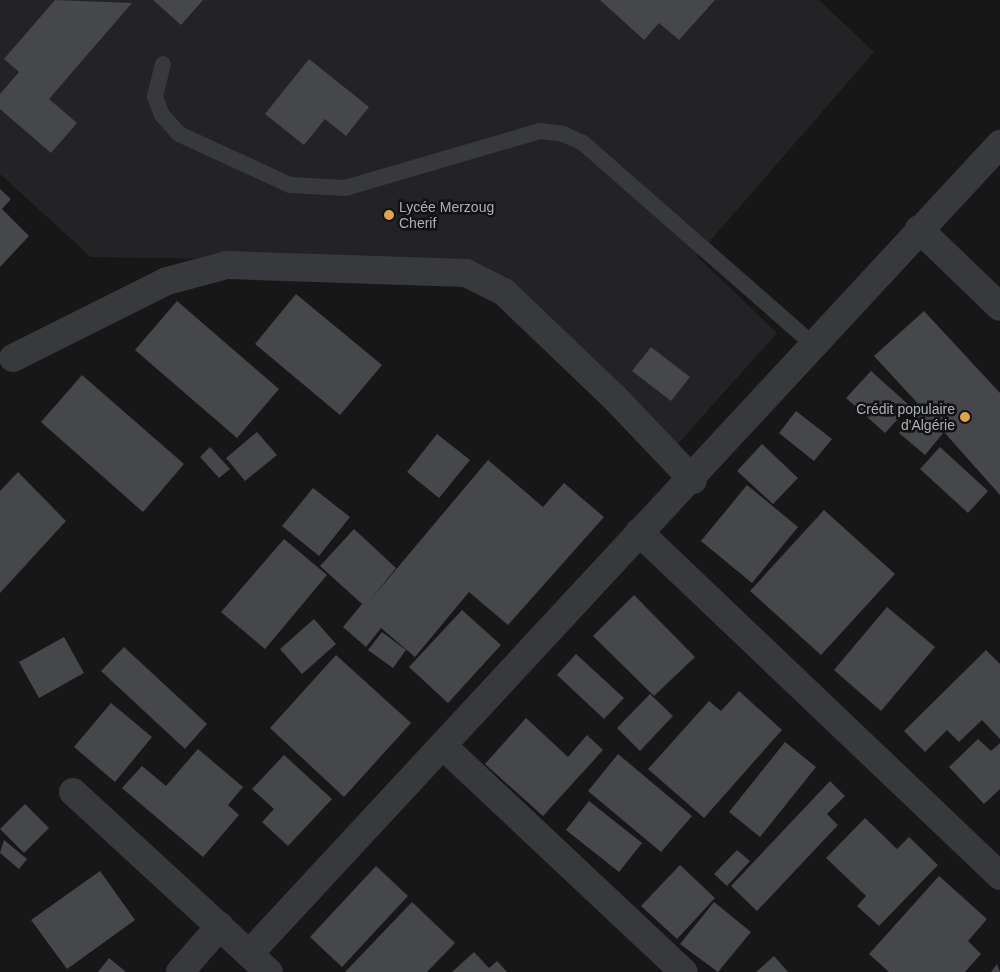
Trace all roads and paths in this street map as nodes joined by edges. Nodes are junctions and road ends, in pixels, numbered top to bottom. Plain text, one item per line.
1 (163, 64) dead end
2 (1000, 144) edge
3 (919, 229) junction
4 (1000, 307) edge
5 (813, 344) junction
6 (13, 358) dead end
7 (693, 480) junction
8 (639, 532) junction
9 (443, 746) junction
10 (74, 792) dead end
11 (1000, 876) edge
12 (220, 926) junction
13 (250, 954) junction
14 (180, 972) edge
15 (269, 972) edge
16 (684, 972) edge

1 - 5 lane
2 - 3 street
3 - 4 street
3 - 5 street
5 - 7 street
6 - 7 street
7 - 8 street
8 - 9 street
8 - 11 street
9 - 13 street
9 - 16 street
10 - 12 street
12 - 13 street
12 - 14 street
13 - 15 street

